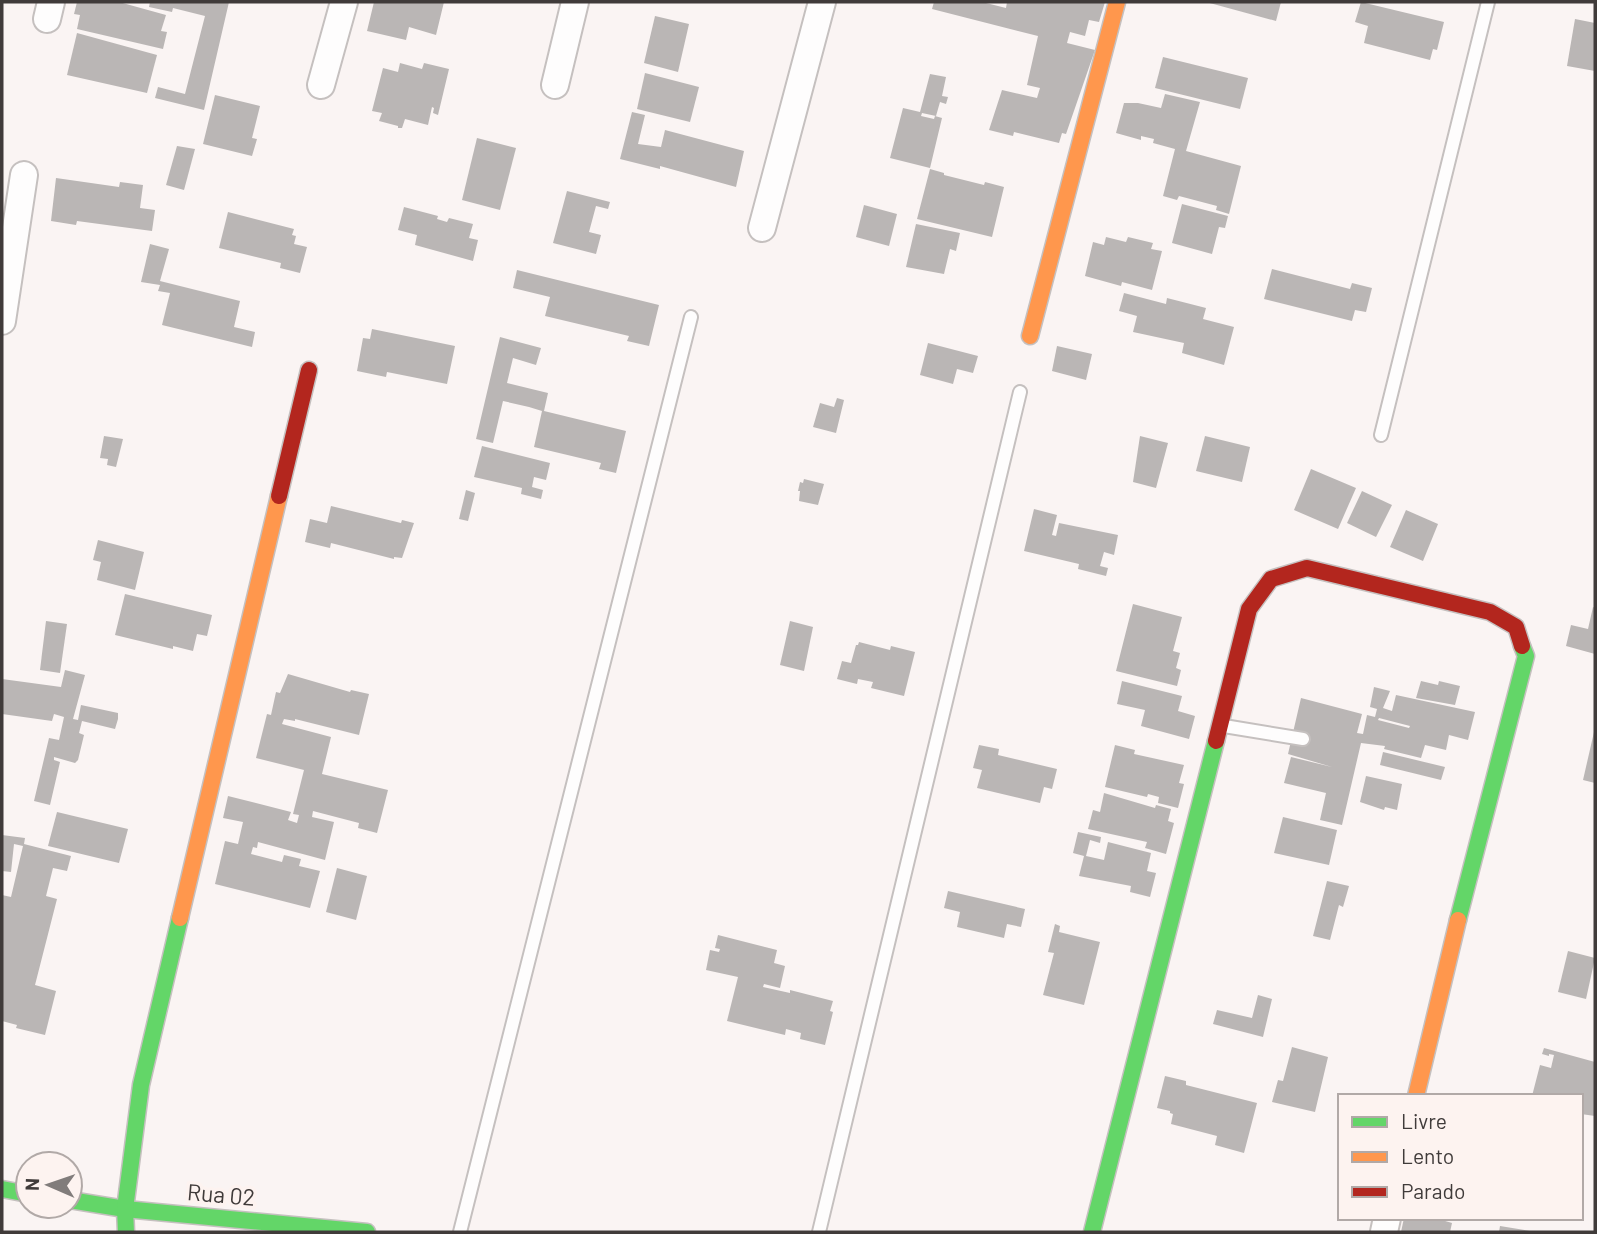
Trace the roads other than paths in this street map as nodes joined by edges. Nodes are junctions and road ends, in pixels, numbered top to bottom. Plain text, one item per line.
1 (344, 2) edge
2 (575, 2) edge
3 (822, 2) edge
4 (1117, 2) edge
5 (1488, 2) edge
6 (321, 85) dead end
7 (555, 85) dead end
8 (24, 175) dead end
9 (762, 228) dead end
10 (691, 317) dead end
11 (2, 321) edge
12 (1030, 336) dead end
13 (309, 370) dead end
14 (1020, 392) dead end
15 (1381, 435) dead end
16 (1220, 725) junction
17 (1303, 739) dead end
18 (1416, 1094) edge
19 (84, 1202) edge
20 (125, 1209) junction
21 (126, 1232) edge
22 (367, 1232) edge
23 (460, 1232) edge
24 (818, 1232) edge
25 (1092, 1232) edge

1 - 6 street
2 - 7 street
3 - 9 street
4 - 12 street
5 - 15 lane
8 - 11 street
10 - 23 lane
13 - 20 street
14 - 24 lane
16 - 17 lane
16 - 18 street
16 - 25 street
19 - 20 street, Rua 02
20 - 21 street
20 - 22 street, Rua 02

